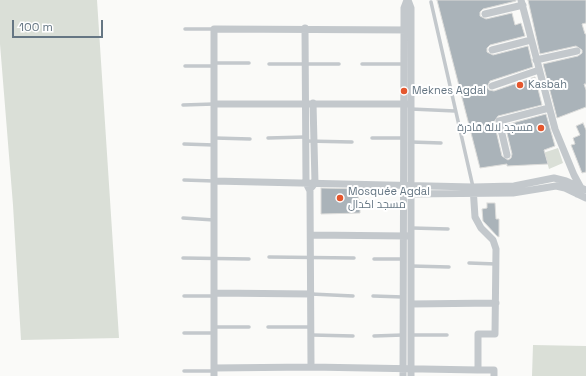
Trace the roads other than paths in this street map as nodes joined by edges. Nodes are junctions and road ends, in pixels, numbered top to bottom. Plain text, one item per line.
1 (408, 0) edge
2 (431, 2) dead end
3 (522, 2) edge
4 (485, 14) dead end
5 (305, 28) junction
6 (185, 29) dead end
7 (214, 29) junction
8 (407, 30) junction
9 (531, 40) junction
10 (492, 50) dead end
11 (577, 51) dead end
12 (536, 60) junction
13 (249, 63) dead end
14 (305, 63) junction
15 (269, 64) dead end
16 (340, 64) dead end
17 (362, 64) dead end
18 (404, 64) junction
19 (215, 65) junction
20 (185, 66) dead end
21 (539, 70) junction
22 (492, 86) dead end
23 (305, 103) junction
24 (313, 103) junction
25 (215, 104) junction
26 (183, 105) dead end
27 (409, 106) junction
28 (550, 108) junction
29 (455, 111) junction
30 (268, 138) dead end
31 (372, 138) dead end
32 (404, 138) junction
33 (250, 139) dead end
34 (306, 139) junction
35 (214, 141) junction
36 (314, 141) junction
37 (352, 142) dead end
38 (411, 142) junction
39 (441, 143) dead end
40 (184, 144) dead end
41 (507, 156) dead end
42 (574, 175) junction
43 (184, 180) dead end
44 (214, 181) junction
45 (306, 183) junction
46 (314, 183) junction
47 (574, 184) junction
48 (408, 185) junction
49 (474, 190) junction
50 (310, 191) junction
51 (580, 191) edge
52 (404, 194) junction
53 (412, 195) junction
54 (586, 198) edge
55 (183, 218) dead end
56 (214, 220) junction
57 (411, 228) junction
58 (448, 229) dead end
59 (311, 235) junction
60 (403, 236) junction
61 (411, 236) junction
62 (311, 257) junction
63 (183, 258) dead end
64 (214, 258) junction
65 (269, 258) dead end
66 (354, 258) dead end
67 (249, 259) dead end
68 (374, 259) dead end
69 (403, 259) junction
70 (469, 263) dead end
71 (496, 264) junction
72 (411, 266) junction
73 (449, 267) dead end
74 (311, 294) junction
75 (214, 295) junction
76 (184, 296) dead end
77 (353, 296) dead end
78 (373, 296) dead end
79 (403, 296) junction
80 (496, 303) junction
81 (411, 304) junction
82 (249, 327) dead end
83 (268, 327) dead end
84 (312, 327) junction
85 (214, 330) junction
86 (184, 334) dead end
87 (312, 335) junction
88 (403, 335) junction
89 (411, 335) junction
90 (447, 335) dead end
91 (353, 336) dead end
92 (374, 336) dead end
93 (309, 367) junction
94 (478, 370) junction
95 (184, 371) dead end
96 (214, 372) edge
97 (402, 372) edge
98 (411, 373) edge
99 (306, 376) edge
100 (494, 376) edge

1 - 8 street
2 - 29 lane
3 - 4 street
3 - 9 street
5 - 7 street
5 - 8 street
5 - 14 street
6 - 7 lane
7 - 19 street
8 - 18 street
8 - 27 street
9 - 10 street
9 - 12 street
11 - 12 street
12 - 21 street
13 - 19 lane
14 - 15 lane
14 - 16 lane
14 - 23 street
17 - 18 lane
18 - 27 street
19 - 20 lane
19 - 25 street
21 - 22 street
21 - 28 street
23 - 24 street
23 - 25 street
23 - 34 street
24 - 27 street
24 - 36 street
25 - 26 lane
25 - 35 street
27 - 29 lane
27 - 32 street
27 - 38 street
28 - 41 street
28 - 42 street
29 - 49 lane
30 - 34 lane
31 - 32 lane
32 - 48 street
33 - 35 lane
34 - 36 lane
34 - 45 street
35 - 40 lane
35 - 44 street
36 - 37 lane
36 - 46 street
38 - 39 lane
38 - 48 street
42 - 47 street
42 - 51 street
43 - 44 lane
44 - 45 street
44 - 56 street
45 - 46 street
45 - 50 street
46 - 48 street
46 - 50 street
47 - 49 street
47 - 51 street
48 - 49 street
48 - 52 street
48 - 53 street
49 - 51 street
49 - 53 street
49 - 71 street
50 - 59 street
51 - 54 street
52 - 53 street
52 - 60 street
53 - 57 street
55 - 56 lane
56 - 64 street
57 - 58 lane
57 - 61 street
59 - 60 street
59 - 62 street
60 - 61 street
60 - 69 street
61 - 72 street
62 - 65 lane
62 - 66 lane
62 - 74 street
63 - 64 lane
64 - 67 lane
64 - 75 street
68 - 69 lane
69 - 79 street
70 - 71 lane
71 - 80 street
72 - 73 lane
72 - 81 street
74 - 75 street
74 - 77 lane
74 - 84 street
75 - 76 lane
75 - 85 street
78 - 79 lane
79 - 88 street
80 - 81 street
80 - 94 street
81 - 89 street
82 - 85 lane
83 - 84 lane
84 - 87 street
85 - 86 lane
85 - 96 street
87 - 91 lane
87 - 93 street
88 - 92 lane
88 - 97 street
89 - 90 lane
89 - 98 street
93 - 96 street
93 - 97 street
93 - 99 street
94 - 98 street
94 - 100 street
95 - 96 lane
97 - 98 street

